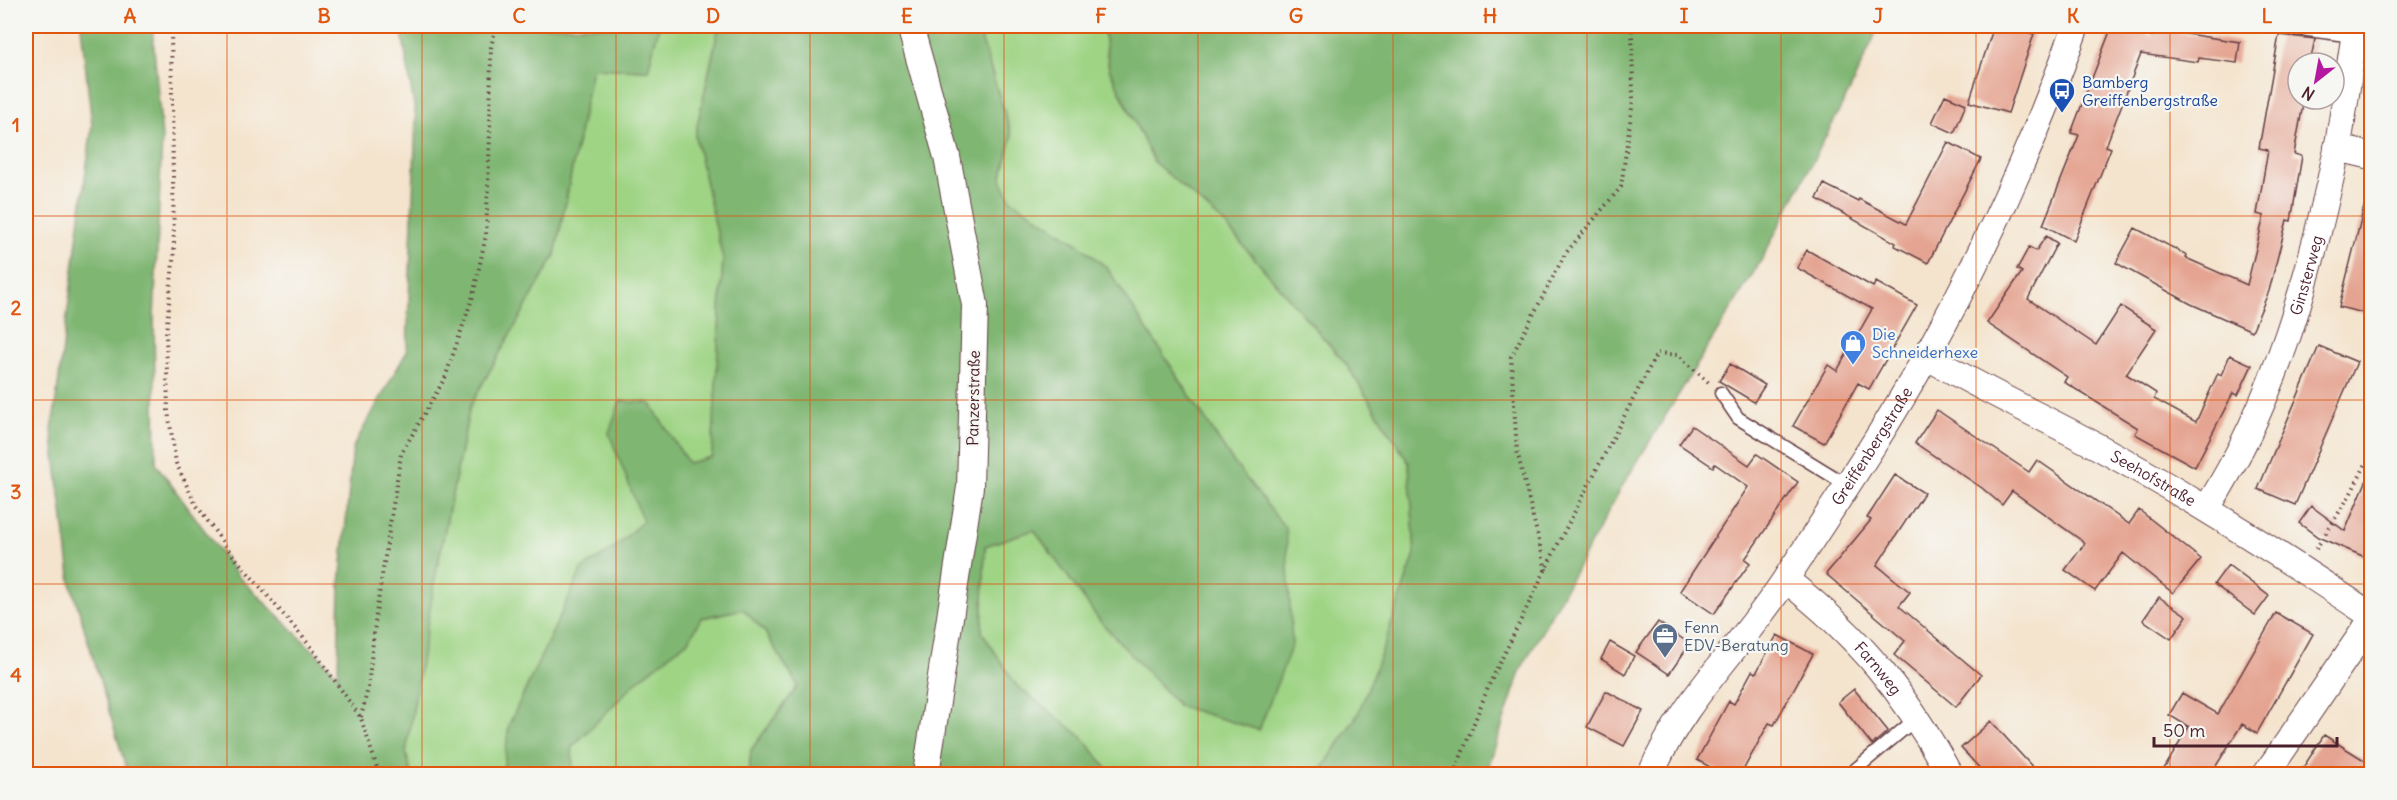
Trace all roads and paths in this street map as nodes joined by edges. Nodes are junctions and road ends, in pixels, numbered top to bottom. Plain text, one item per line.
1 (171, 26) edge
2 (496, 26) edge
3 (910, 26) edge
4 (1632, 26) edge
5 (2076, 26) edge
6 (2277, 26) edge
7 (2359, 29) edge
8 (2337, 148) junction
9 (2372, 156) edge
10 (1926, 356) junction
11 (1721, 393) joint
12 (2372, 452) edge
13 (1847, 485) junction
14 (2207, 508) junction
15 (1545, 570) junction
16 (2303, 570) junction
17 (1786, 580) junction
18 (2372, 618) edge
19 (361, 718) junction
20 (1917, 718) junction
21 (379, 774) edge
22 (926, 774) edge
23 (1454, 774) edge
24 (1651, 774) edge
25 (1850, 774) edge
26 (1949, 774) edge
27 (2266, 774) edge

1 - 19 path
2 - 19 path
3 - 22 street, Panzerstraße
4 - 15 path
5 - 10 street, Greiffenbergstraße
6 - 7 lane
7 - 8 street, Ginsterweg
8 - 9 street
8 - 14 street, Ginsterweg
10 - 13 street, Greiffenbergstraße
10 - 14 street, Seehofstraße
11 - 13 lane
11 - 15 path
12 - 16 path
13 - 17 street, Greiffenbergstraße
14 - 16 street, Seehofstraße
15 - 23 path
16 - 18 street, Seehofstraße
17 - 20 street, Farnweg
17 - 24 street, Greiffenbergstraße
18 - 27 street
19 - 21 path
20 - 25 lane
20 - 26 street, Farnweg

